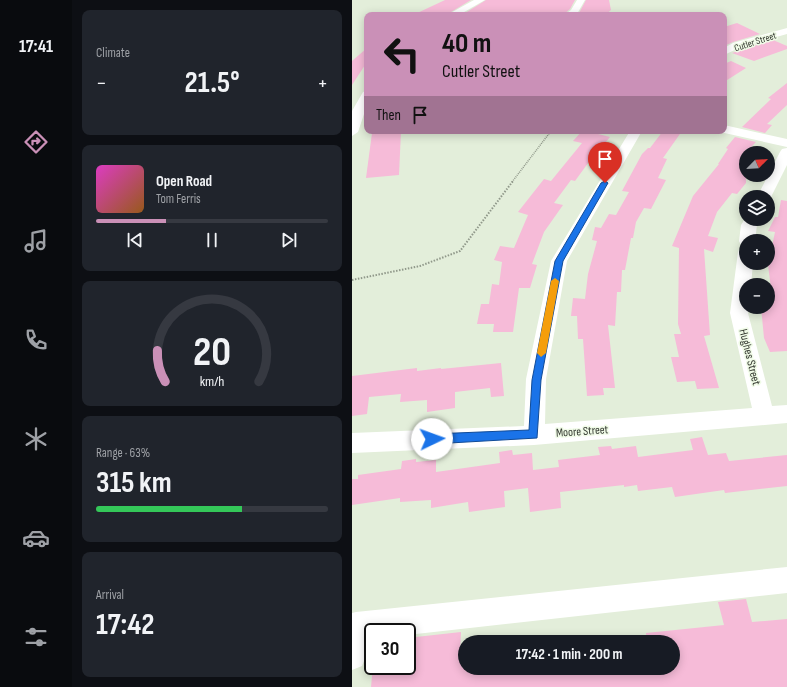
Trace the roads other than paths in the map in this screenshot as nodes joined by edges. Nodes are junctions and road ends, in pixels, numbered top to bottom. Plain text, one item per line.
1 (481, 0) edge
2 (580, 0) edge
3 (458, 12) edge
4 (574, 12) edge
5 (787, 31) edge
6 (727, 50) edge
7 (364, 100) edge
8 (359, 111) edge
9 (727, 130) edge
10 (352, 132) edge
11 (634, 134) edge
12 (787, 143) edge
13 (787, 152) edge
14 (768, 190) edge
15 (744, 270) edge
16 (787, 414) edge
17 (764, 415) junction
18 (534, 434) junction
19 (352, 444) edge
20 (787, 580) edge
21 (354, 626) edge
22 (352, 656) edge

1 - 3 street
2 - 4 street
5 - 6 street, Cutler Street
7 - 8 street
8 - 10 street
9 - 12 street
11 - 18 street
13 - 14 street
15 - 17 street, Hughes Street
16 - 17 street, Moore Street
17 - 18 street, Moore Street
18 - 19 street, Moore Street
20 - 21 street
21 - 22 street

